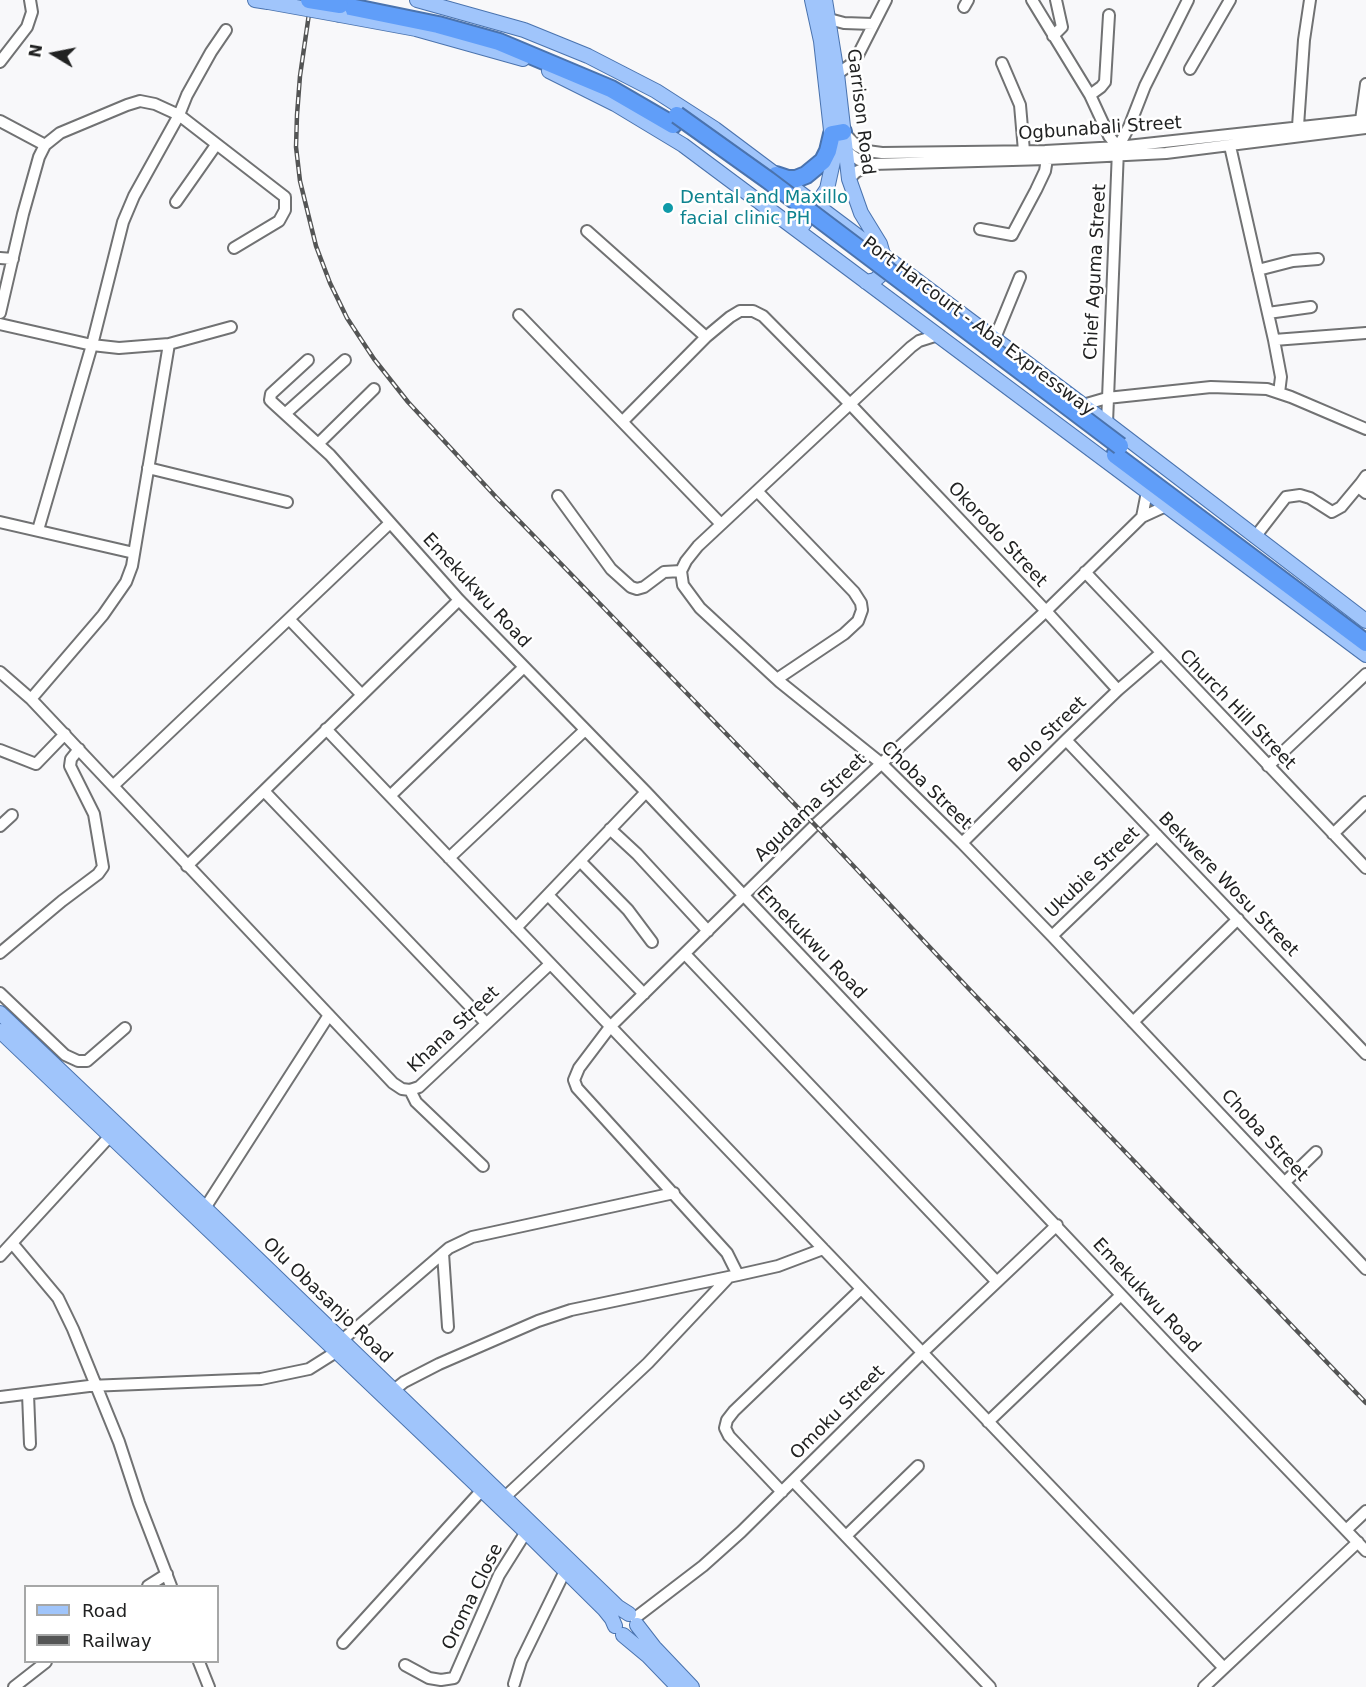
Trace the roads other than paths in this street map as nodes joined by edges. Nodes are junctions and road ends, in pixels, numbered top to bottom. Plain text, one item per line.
1 (30, 0) edge
2 (309, 0) edge
3 (369, 0) edge
4 (417, 0) edge
5 (812, 0) edge
6 (825, 0) edge
7 (886, 0) edge
8 (1032, 0) edge
9 (1056, 0) edge
10 (1188, 0) edge
11 (1230, 0) edge
12 (1310, 0) edge
13 (262, 1) edge
14 (340, 10) junction
15 (1109, 15) dead end
16 (829, 19) junction
17 (873, 24) junction
18 (226, 30) dead end
19 (1053, 36) junction
20 (0, 63) edge
21 (1002, 63) dead end
22 (1190, 69) dead end
23 (837, 74) junction
24 (1366, 84) edge
25 (1090, 95) junction
26 (179, 115) junction
27 (675, 120) junction
28 (0, 121) edge
29 (1364, 123) edge
30 (1298, 126) junction
31 (838, 133) junction
32 (45, 145) junction
33 (216, 145) junction
34 (1230, 146) junction
35 (1024, 151) junction
36 (845, 152) junction
37 (1118, 152) junction
38 (1047, 159) junction
39 (873, 164) junction
40 (776, 175) junction
41 (849, 179) junction
42 (176, 202) dead end
43 (817, 205) junction
44 (980, 229) dead end
45 (587, 231) dead end
46 (799, 231) junction
47 (234, 248) dead end
48 (885, 256) junction
49 (0, 258) edge
50 (13, 259) junction
51 (1318, 259) dead end
52 (1258, 270) junction
53 (1020, 277) dead end
54 (866, 282) junction
55 (1311, 307) dead end
56 (0, 313) edge
57 (1268, 313) junction
58 (519, 315) dead end
59 (916, 319) junction
60 (0, 324) edge
61 (231, 327) dead end
62 (1366, 333) edge
63 (938, 335) junction
64 (706, 337) junction
65 (995, 338) junction
66 (1274, 340) junction
67 (169, 344) junction
68 (92, 345) junction
69 (911, 347) junction
70 (308, 360) dead end
71 (345, 360) dead end
72 (374, 389) dead end
73 (1279, 393) junction
74 (1107, 398) junction
75 (851, 405) junction
76 (1083, 405) junction
77 (285, 413) junction
78 (623, 421) junction
79 (1107, 423) junction
80 (1366, 429) edge
81 (318, 444) junction
82 (1118, 451) junction
83 (148, 468) junction
84 (1364, 484) edge
85 (757, 491) junction
86 (1147, 492) junction
87 (558, 496) dead end
88 (287, 502) dead end
89 (1166, 506) junction
90 (1142, 516) junction
91 (0, 522) edge
92 (390, 524) junction
93 (721, 524) junction
94 (38, 530) junction
95 (1255, 537) junction
96 (134, 553) junction
97 (681, 571) junction
98 (1085, 572) junction
99 (459, 600) junction
100 (1046, 611) junction
101 (289, 619) junction
102 (1366, 621) edge
103 (1366, 632) edge
104 (1366, 643) edge
105 (1161, 653) junction
106 (1366, 655) edge
107 (524, 667) junction
108 (0, 672) edge
109 (1366, 674) edge
110 (777, 679) junction
111 (1118, 690) junction
112 (362, 695) junction
113 (31, 699) junction
114 (326, 729) junction
115 (585, 730) junction
116 (65, 734) junction
117 (1066, 740) junction
118 (79, 749) junction
119 (0, 750) edge
120 (882, 764) junction
121 (1268, 766) junction
122 (114, 785) junction
123 (264, 791) junction
124 (646, 792) junction
125 (390, 796) junction
126 (1366, 802) edge
127 (12, 815) dead end
128 (0, 826) edge
129 (610, 830) junction
130 (1333, 834) junction
131 (1157, 835) junction
132 (962, 843) junction
133 (449, 858) junction
134 (580, 861) junction
135 (188, 866) junction
136 (1366, 868) edge
137 (548, 895) junction
138 (744, 897) junction
139 (1238, 919) junction
140 (516, 928) junction
141 (708, 931) junction
142 (1052, 936) junction
143 (652, 942) dead end
144 (0, 953) edge
145 (685, 954) junction
146 (550, 964) junction
147 (0, 993) edge
148 (644, 994) junction
149 (0, 1013) edge
150 (329, 1015) junction
151 (1133, 1022) junction
152 (486, 1023) junction
153 (610, 1027) junction
154 (125, 1028) dead end
155 (0, 1031) edge
156 (1366, 1054) edge
157 (410, 1090) junction
158 (111, 1135) junction
159 (1316, 1152) dead end
160 (483, 1166) dead end
161 (1284, 1182) junction
162 (674, 1193) junction
163 (206, 1208) junction
164 (1057, 1225) junction
165 (12, 1243) junction
166 (823, 1249) junction
167 (443, 1253) junction
168 (0, 1256) edge
169 (1366, 1269) edge
170 (733, 1276) junction
171 (997, 1282) junction
172 (861, 1289) junction
173 (1121, 1294) junction
174 (448, 1327) dead end
175 (339, 1346) junction
176 (922, 1353) junction
177 (97, 1386) junction
178 (394, 1390) junction
179 (28, 1394) junction
180 (0, 1397) edge
181 (988, 1422) junction
182 (30, 1444) dead end
183 (918, 1466) dead end
184 (793, 1481) junction
185 (482, 1490) junction
186 (782, 1492) junction
187 (505, 1497) junction
188 (1366, 1511) edge
189 (1346, 1530) junction
190 (526, 1532) junction
191 (846, 1536) junction
192 (1358, 1542) junction
193 (1366, 1551) edge
194 (565, 1571) junction
195 (167, 1574) junction
196 (151, 1585) edge
197 (170, 1585) edge
198 (634, 1619) junction
199 (619, 1630) junction
200 (343, 1643) dead end
201 (45, 1663) edge
202 (199, 1663) edge
203 (405, 1665) dead end
204 (1224, 1668) junction
205 (514, 1683) dead end
206 (14, 1687) edge
207 (209, 1687) edge
208 (678, 1687) edge
209 (692, 1687) edge
210 (990, 1687) edge
211 (1204, 1687) edge

1 - 20 street
2 - 14 highway, Port Harcourt - Aba Expressway, bridge
3 - 27 highway, Port Harcourt - Aba Expressway
4 - 40 main road
5 - 31 main road, Garrison Road
6 - 16 main road, Garrison Road
7 - 17 street
8 - 19 street
9 - 19 street
10 - 37 street
11 - 22 street
12 - 30 street
13 - 14 main road, bridge
14 - 27 highway, Port Harcourt - Aba Expressway
14 - 46 main road
15 - 25 street
16 - 17 street
16 - 23 main road, Garrison Road
17 - 23 street
18 - 26 street
19 - 25 street
21 - 35 street
23 - 31 main road, Garrison Road
24 - 29 street
25 - 37 street
26 - 32 street
26 - 33 street
26 - 68 street
27 - 82 highway, Port Harcourt - Aba Expressway
28 - 32 street
29 - 30 street, Ogbunabali Street
29 - 34 street, Ogbunabali Street
30 - 37 street, Ogbunabali Street
31 - 35 street, Ogbunabali Street
31 - 36 main road, Garrison Road
31 - 40 highway
31 - 43 main road, Garrison Road
32 - 50 street
33 - 42 street
33 - 47 street
34 - 37 street, Ogbunabali Street
34 - 52 street
35 - 37 street, Ogbunabali Street
36 - 39 street, Ogbunabali Street
36 - 41 main road, Garrison Road
37 - 38 street, Ogbunabali Street
37 - 74 street, Chief Aguma Street
38 - 39 street, Ogbunabali Street
38 - 44 street
39 - 41 street
40 - 43 main road
41 - 48 main road, Garrison Road
43 - 46 main road, Garrison Road
43 - 48 main road
45 - 64 street
46 - 54 main road
48 - 54 main road
48 - 65 main road
49 - 50 street
50 - 56 street
51 - 52 street
52 - 57 street
53 - 65 street
54 - 59 main road
55 - 57 street
57 - 66 street
58 - 78 street
59 - 63 main road
59 - 69 street
60 - 68 street
61 - 67 street
62 - 66 street
63 - 69 street
63 - 86 main road
64 - 75 street, Okorodo Street
64 - 78 street, Okorodo Street
65 - 76 main road
66 - 73 street
67 - 68 street
67 - 83 street
68 - 94 street
69 - 75 street
70 - 77 street, Emekukwu Road
71 - 77 street
72 - 81 street
73 - 74 street
73 - 80 street
74 - 76 street
74 - 79 street, Chief Aguma Street
75 - 85 street
75 - 100 street, Okorodo Street
76 - 79 main road
77 - 81 street, Emekukwu Road
78 - 93 street
79 - 95 main road
81 - 92 street, Emekukwu Road
82 - 103 highway, Port Harcourt - Aba Expressway
82 - 104 highway, Port Harcourt - Aba Expressway
83 - 88 street
83 - 96 street
84 - 95 street
85 - 93 street
85 - 110 street
86 - 89 main road
86 - 90 street
87 - 97 street
89 - 90 street
89 - 106 main road
90 - 98 street, Agudama Street
91 - 94 street
92 - 99 street, Emekukwu Road
92 - 101 street
93 - 97 street
94 - 96 street
95 - 102 main road
96 - 113 street
97 - 110 street, Choba Street
98 - 100 street, Agudama Street
98 - 105 street, Church Hill Street
99 - 107 street, Emekukwu Road
99 - 112 street
100 - 111 street, Okorodo Street
100 - 120 street, Agudama Street
101 - 112 street
101 - 122 street
105 - 111 street, Bolo Street
105 - 121 street, Church Hill Street
107 - 115 street, Emekukwu Road
107 - 125 street
108 - 113 street, Khana Street
109 - 121 street
110 - 120 street, Choba Street
111 - 117 street, Bolo Street
112 - 114 street
113 - 116 street, Khana Street
114 - 123 street
114 - 125 street
115 - 124 street, Emekukwu Road
115 - 133 street
116 - 118 street, Khana Street
116 - 119 street
117 - 131 street, Bekwere Wosu Street
117 - 132 street, Bolo Street
118 - 122 street, Khana Street
118 - 144 street
120 - 132 street, Choba Street
120 - 138 street, Agudama Street
121 - 130 street, Church Hill Street
122 - 135 street, Khana Street
123 - 135 street
123 - 152 street
124 - 129 street
124 - 138 street, Emekukwu Road
125 - 133 street
126 - 130 street
127 - 128 street
129 - 134 street
129 - 141 street
130 - 136 street, Church Hill Street
131 - 139 street, Bekwere Wosu Street
131 - 142 street, Ukubie Street
132 - 142 street, Choba Street
133 - 140 street
134 - 137 street
134 - 143 street
135 - 150 street, Khana Street
137 - 140 street
137 - 148 street
138 - 141 street, Agudama Street
138 - 164 street, Emekukwu Road
139 - 151 street
139 - 156 street, Bekwere Wosu Street
140 - 146 street
141 - 145 street, Agudama Street
142 - 151 street, Choba Street
145 - 148 street, Agudama Street
145 - 171 street
146 - 152 street, Khana Street
146 - 153 street
147 - 154 street
148 - 153 street, Agudama Street
149 - 163 main road, Olu Obasanjo Road
150 - 157 street, Khana Street
150 - 163 street
151 - 161 street, Choba Street
152 - 157 street, Khana Street
153 - 162 street, Agudama Street
153 - 166 street
155 - 158 main road, Olu Obasanjo Road
157 - 160 street
158 - 165 street
158 - 175 main road, Olu Obasanjo Road
159 - 161 street
161 - 169 street, Choba Street
162 - 167 street
162 - 170 street
163 - 175 main road, Olu Obasanjo Road
164 - 171 street, Omoku Street
164 - 173 street, Emekukwu Road
165 - 168 street
165 - 177 street
166 - 170 street
166 - 172 street
167 - 174 street
167 - 175 street
170 - 178 street
170 - 187 street
171 - 176 street, Omoku Street
172 - 176 street
172 - 186 street
173 - 181 street
173 - 189 street, Emekukwu Road
175 - 177 street
175 - 178 main road, Olu Obasanjo Road
175 - 185 main road, Olu Obasanjo Road
176 - 181 street
176 - 184 street, Omoku Street
177 - 179 street
177 - 195 street
178 - 187 main road, Olu Obasanjo Road
179 - 180 street
179 - 182 street
181 - 204 street
183 - 191 street
184 - 186 street, Omoku Street
184 - 191 street
185 - 190 main road, Olu Obasanjo Road
185 - 200 street
186 - 198 street, Omoku Street
187 - 198 main road, Olu Obasanjo Road
188 - 189 street
189 - 192 street, Emekukwu Road
190 - 194 main road, Olu Obasanjo Road
190 - 203 street, Oroma Close
191 - 210 street
192 - 193 street, Emekukwu Road
192 - 204 street
194 - 199 main road, Olu Obasanjo Road
194 - 205 street
195 - 196 street
195 - 197 street
198 - 199 main road
198 - 199 main road
198 - 209 main road, Olu Obasanjo Road
199 - 208 main road, Olu Obasanjo Road
201 - 206 street
202 - 207 street
204 - 211 street

